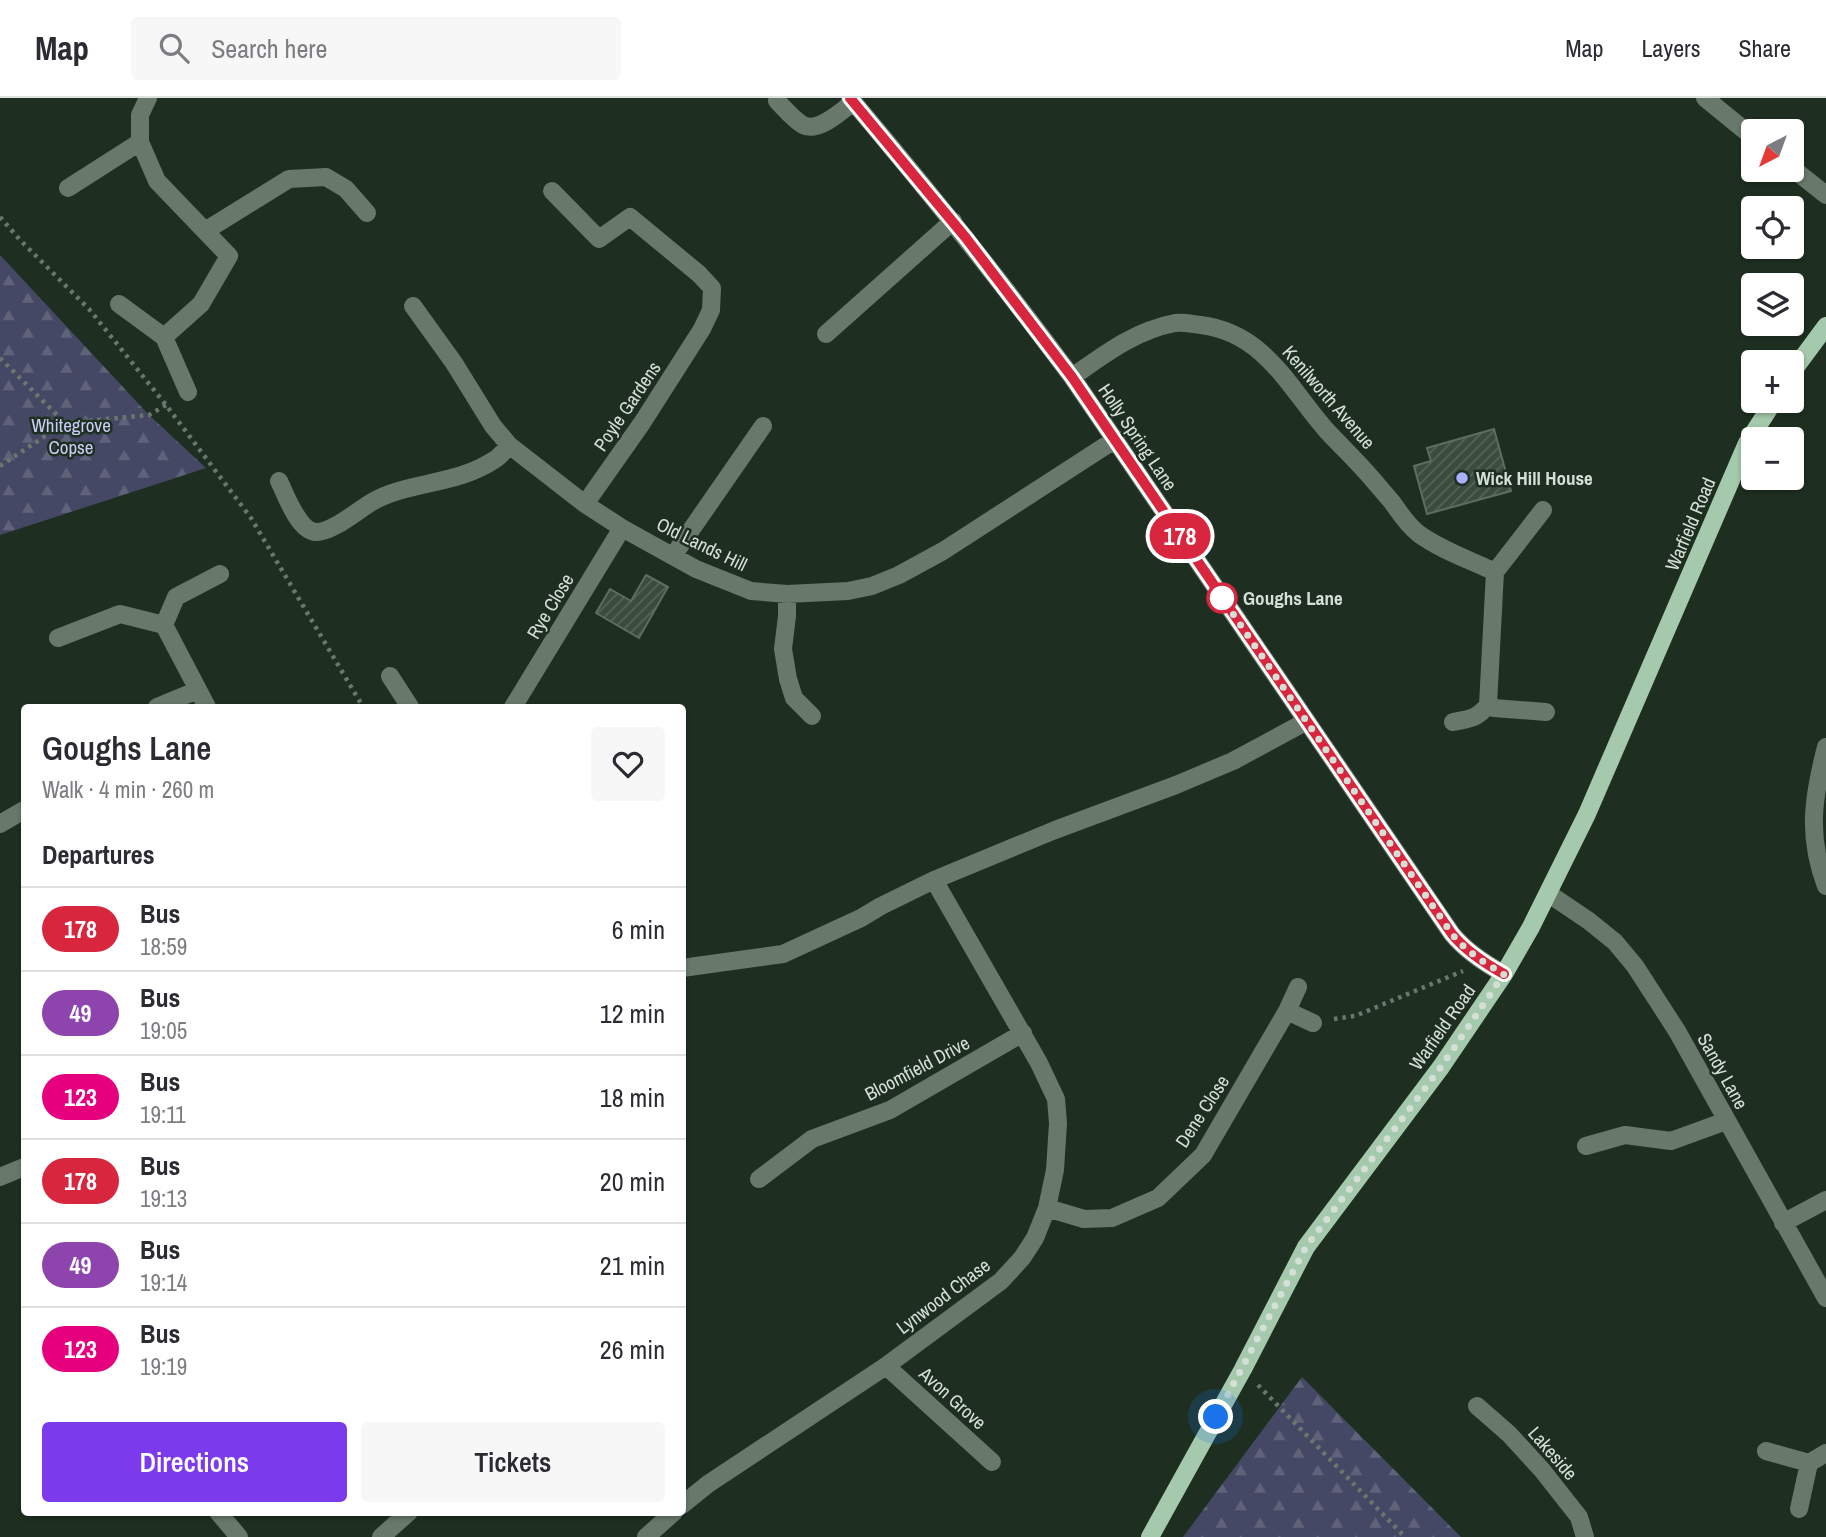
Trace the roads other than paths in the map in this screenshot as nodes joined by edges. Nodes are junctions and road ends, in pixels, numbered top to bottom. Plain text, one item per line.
1 (148, 98) edge
2 (1705, 98) edge
3 (852, 100) edge
4 (777, 101) dead end
5 (1741, 127) edge
6 (140, 142) junction
7 (1804, 178) edge
8 (68, 188) dead end
9 (552, 191) dead end
10 (1826, 195) edge
11 (367, 214) dead end
12 (953, 221) junction
13 (205, 231) junction
14 (119, 304) dead end
15 (413, 306) dead end
16 (1826, 326) edge
17 (826, 334) dead end
18 (164, 337) junction
19 (1804, 356) edge
20 (1072, 377) junction
21 (188, 392) dead end
22 (1766, 413) edge
23 (763, 426) dead end
24 (1115, 439) junction
25 (509, 445) junction
26 (279, 481) dead end
27 (585, 504) junction
28 (1543, 510) dead end
29 (622, 528) junction
30 (673, 556) junction
31 (1495, 572) junction
32 (220, 574) dead end
33 (787, 594) junction
34 (164, 625) junction
35 (58, 638) dead end
36 (390, 676) dead end
37 (198, 690) junction
38 (164, 704) edge
39 (205, 704) edge
40 (408, 704) edge
41 (515, 704) edge
42 (1488, 705) junction
43 (1546, 712) dead end
44 (812, 716) dead end
45 (1307, 721) junction
46 (1453, 722) dead end
47 (1826, 747) edge
48 (21, 812) edge
49 (0, 824) edge
50 (934, 880) junction
51 (1826, 886) edge
52 (1549, 894) junction
53 (686, 967) edge
54 (1504, 974) junction
55 (1298, 987) dead end
56 (1287, 1011) junction
57 (1312, 1023) road end
58 (1023, 1033) junction
59 (1726, 1121) junction
60 (1586, 1146) dead end
61 (21, 1168) edge
62 (0, 1177) edge
63 (760, 1179) dead end
64 (1826, 1200) edge
65 (1047, 1208) junction
66 (1783, 1223) junction
67 (1826, 1298) edge
68 (886, 1366) junction
69 (1477, 1406) dead end
70 (1766, 1451) dead end
71 (1826, 1453) edge
72 (992, 1462) dead end
73 (1810, 1463) junction
74 (686, 1502) edge
75 (1799, 1509) dead end
76 (221, 1516) edge
77 (405, 1516) edge
78 (671, 1516) edge
79 (657, 1533) edge
80 (239, 1537) edge
81 (381, 1537) edge
82 (1150, 1537) edge
83 (1585, 1537) edge

1 - 6 street
2 - 5 street
3 - 4 street
3 - 12 street, Holly Spring Lane
6 - 8 street
6 - 13 street
7 - 10 street
9 - 27 street, Poyle Gardens
11 - 13 street
12 - 17 street
12 - 20 street, Holly Spring Lane
13 - 18 street
14 - 18 street
15 - 25 street, Old Lands Hill
16 - 19 main road
18 - 21 street
20 - 24 street, Holly Spring Lane
20 - 31 street, Kenilworth Avenue
22 - 52 main road, Warfield Road
23 - 30 street
24 - 33 street, Old Lands Hill
24 - 45 street, Holly Spring Lane
25 - 26 street
25 - 27 street, Old Lands Hill
27 - 29 street, Old Lands Hill
28 - 31 street
29 - 30 street, Old Lands Hill
29 - 41 street, Rye Close
30 - 33 street, Old Lands Hill
31 - 42 street
32 - 34 street
33 - 44 street
34 - 35 street
34 - 37 street
36 - 40 street
37 - 38 street
37 - 39 street
42 - 43 street
42 - 46 street
45 - 50 street
45 - 54 street, Holly Spring Lane
47 - 51 street
48 - 49 street
50 - 53 street
50 - 58 street, Lynwood Chase
52 - 54 main road, Warfield Road
52 - 59 street, Sandy Lane
54 - 82 main road, Warfield Road
55 - 56 street, Dene Close
56 - 57 street
56 - 65 street, Dene Close
58 - 63 street, Bloomfield Drive
58 - 65 street, Lynwood Chase
59 - 60 street
59 - 66 street, Sandy Lane
61 - 62 street
64 - 66 street
65 - 68 street, Lynwood Chase
66 - 67 street, Sandy Lane
68 - 72 street, Avon Grove
68 - 74 street, Lynwood Chase
69 - 83 street, Lakeside
70 - 73 street
71 - 73 street
73 - 75 street
76 - 80 street
77 - 81 street
78 - 79 street

